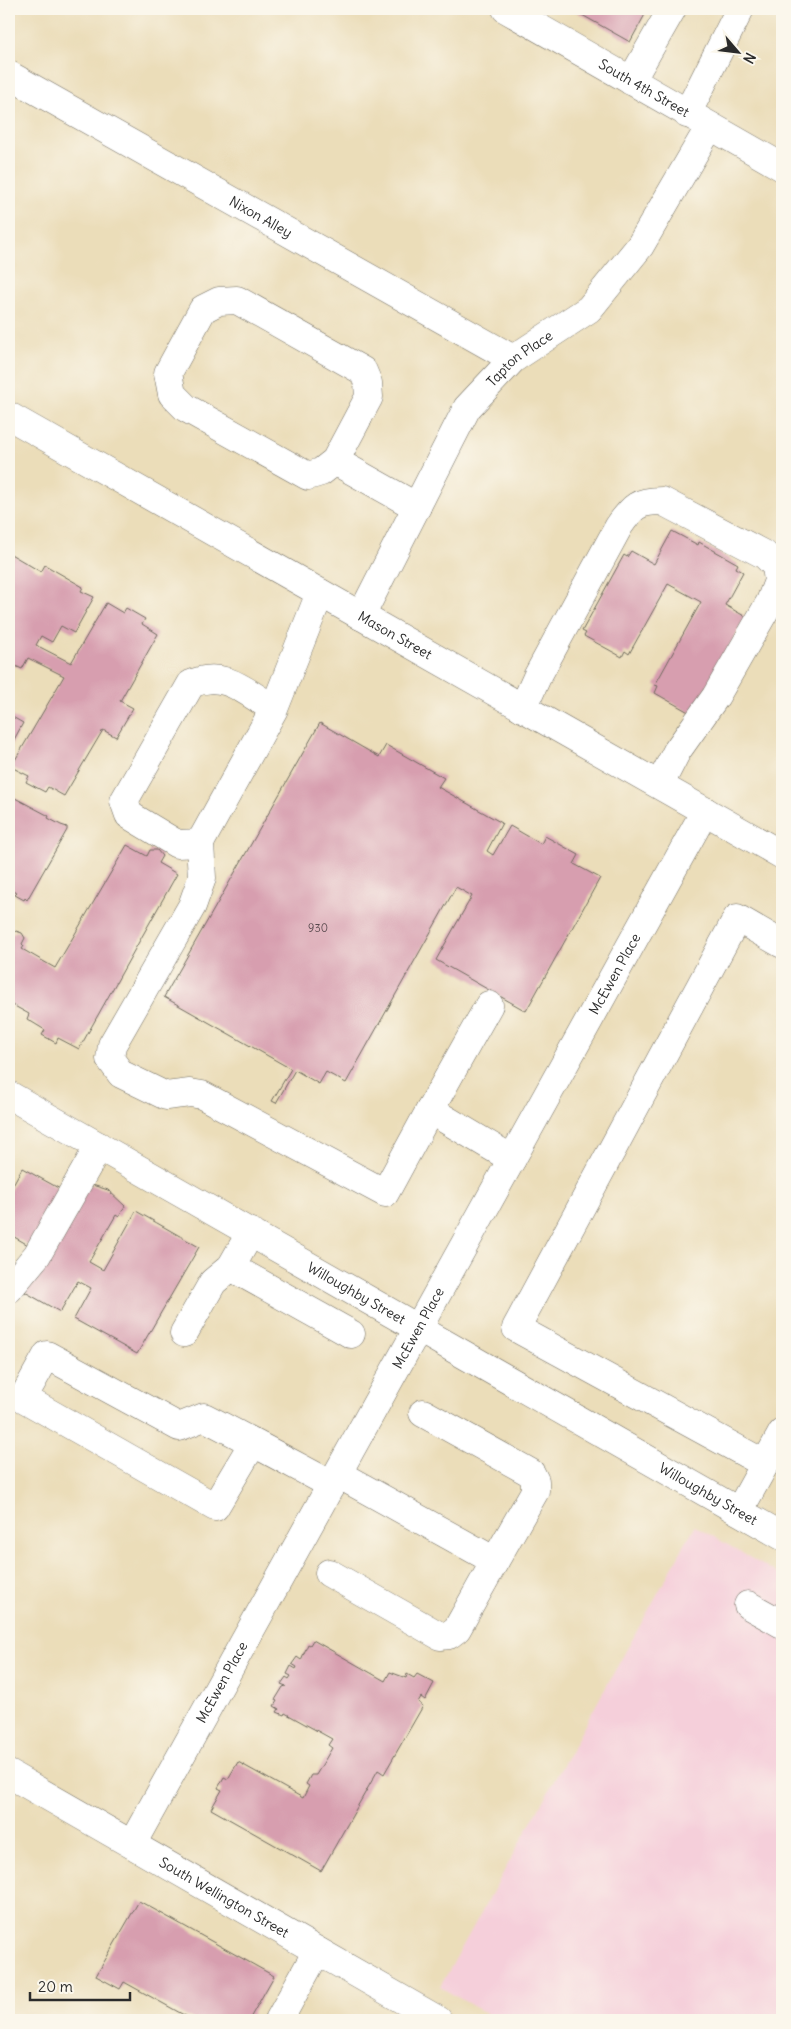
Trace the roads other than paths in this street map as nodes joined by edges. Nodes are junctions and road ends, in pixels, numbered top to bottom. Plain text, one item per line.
1 (506, 9) edge
2 (672, 9) edge
3 (740, 9) edge
4 (9, 75) edge
5 (631, 81) junction
6 (698, 120) junction
7 (782, 167) edge
8 (513, 359) junction
9 (9, 416) edge
10 (336, 461) junction
11 (417, 508) junction
12 (320, 593) junction
13 (361, 616) junction
14 (523, 708) junction
15 (274, 710) junction
16 (660, 784) junction
17 (705, 811) junction
18 (200, 843) junction
19 (782, 855) edge
20 (782, 944) edge
21 (489, 1005) dead end
22 (9, 1095) edge
23 (430, 1110) junction
24 (99, 1146) junction
25 (512, 1159) junction
26 (250, 1232) junction
27 (231, 1267) junction
28 (9, 1289) edge
29 (419, 1329) junction
30 (184, 1333) dead end
31 (351, 1334) dead end
32 (424, 1412) dead end
33 (782, 1433) edge
34 (254, 1443) junction
35 (765, 1464) junction
36 (335, 1479) junction
37 (739, 1511) junction
38 (782, 1536) edge
39 (495, 1561) junction
40 (329, 1573) dead end
41 (748, 1605) dead end
42 (782, 1624) edge
43 (9, 1774) edge
44 (132, 1844) junction
45 (317, 1951) junction
46 (279, 2020) edge
47 (438, 2020) edge

1 - 5 street, South 4th Street
2 - 5 street
3 - 6 street, Tapton Place
4 - 8 street, Nixon Alley
5 - 6 street, South 4th Street
6 - 7 street, South 4th Street
6 - 8 street, Tapton Place
8 - 11 street, Tapton Place
9 - 12 street, Mason Street
10 - 10 street
10 - 11 street
11 - 13 street, Tapton Place
12 - 13 street, Mason Street
12 - 15 street
13 - 14 street, Mason Street
14 - 16 street, Mason Street
14 - 16 street
15 - 18 street
15 - 18 street
16 - 17 street, Mason Street
17 - 19 street, Mason Street
17 - 25 street, McEwen Place
18 - 23 street
20 - 35 street
21 - 23 street
22 - 24 street, Willoughby Street
23 - 25 street
24 - 26 street, Willoughby Street
24 - 28 street
25 - 29 street, McEwen Place
26 - 27 street
26 - 29 street, Willoughby Street
27 - 30 street
27 - 31 street
29 - 36 street, McEwen Place
29 - 37 street, Willoughby Street
32 - 39 street
33 - 35 street
34 - 34 street
34 - 36 street
35 - 37 street
36 - 39 street
36 - 44 street, McEwen Place
37 - 38 street, Willoughby Street
39 - 40 street
41 - 42 street
43 - 44 street, South Wellington Street
44 - 45 street, South Wellington Street
45 - 46 street
45 - 47 street, South Wellington Street

